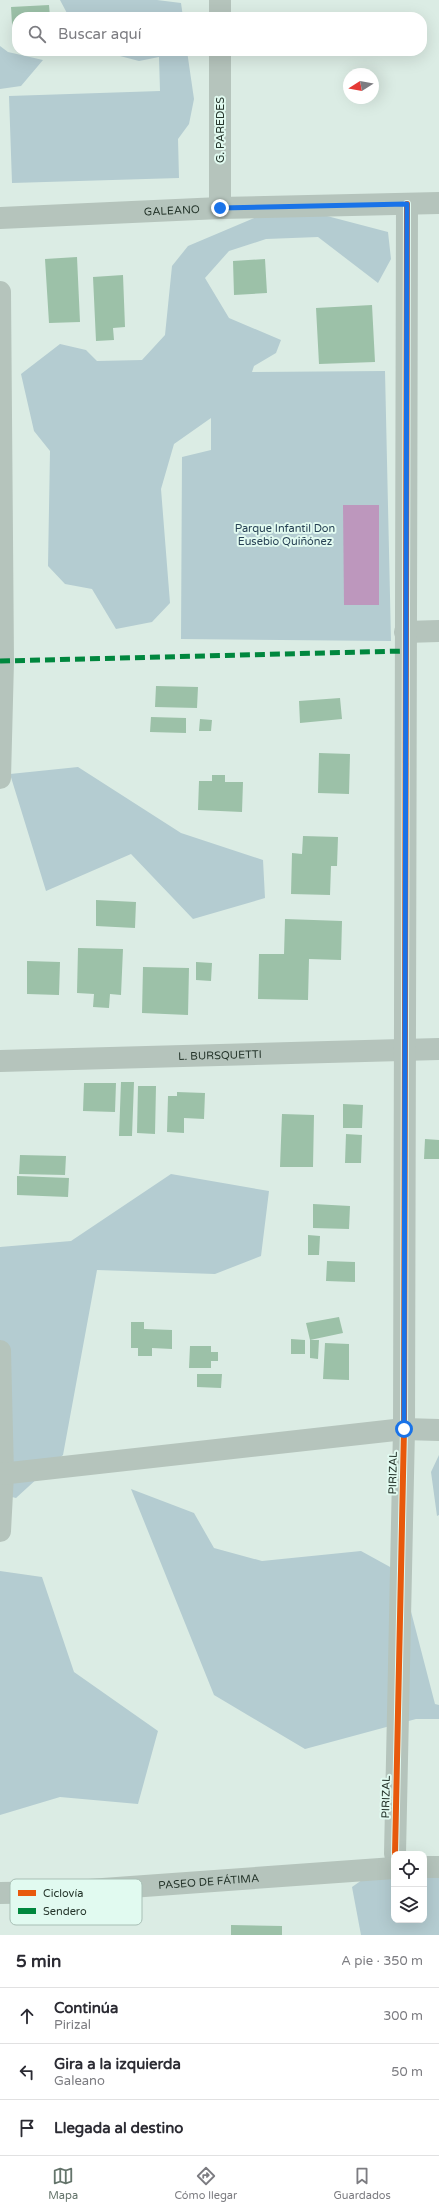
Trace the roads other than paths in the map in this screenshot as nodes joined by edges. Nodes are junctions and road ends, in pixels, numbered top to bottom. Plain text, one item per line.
1 (220, 0) edge
2 (220, 12) edge
3 (220, 56) edge
4 (439, 203) edge
5 (407, 204) junction
6 (220, 208) junction
7 (0, 218) edge
8 (0, 292) edge
9 (439, 631) edge
10 (405, 632) junction
11 (0, 778) edge
12 (439, 1049) edge
13 (404, 1051) junction
14 (0, 1061) edge
15 (0, 1351) edge
16 (404, 1429) junction
17 (439, 1430) edge
18 (1, 1474) edge
19 (0, 1531) edge
20 (394, 1851) edge
21 (427, 1867) edge
22 (439, 1867) edge
23 (391, 1868) edge
24 (142, 1886) edge
25 (0, 1893) edge
26 (10, 1893) edge

1 - 2 street
3 - 6 street, G. PAREDES
4 - 5 street, GALEANO
5 - 6 street, GALEANO
5 - 10 street, PIRIZAL
6 - 7 street, GALEANO
8 - 11 street
9 - 10 street
10 - 13 street, PIRIZAL
12 - 13 street, L. BURSQUETTI
13 - 14 street, L. BURSQUETTI
13 - 16 street, PIRIZAL
15 - 18 street
16 - 17 street
16 - 18 street
16 - 20 street, PIRIZAL
18 - 19 street
21 - 22 street
23 - 24 street, PASEO DE FÁTIMA
25 - 26 street, PASEO DE FÁTIMA

